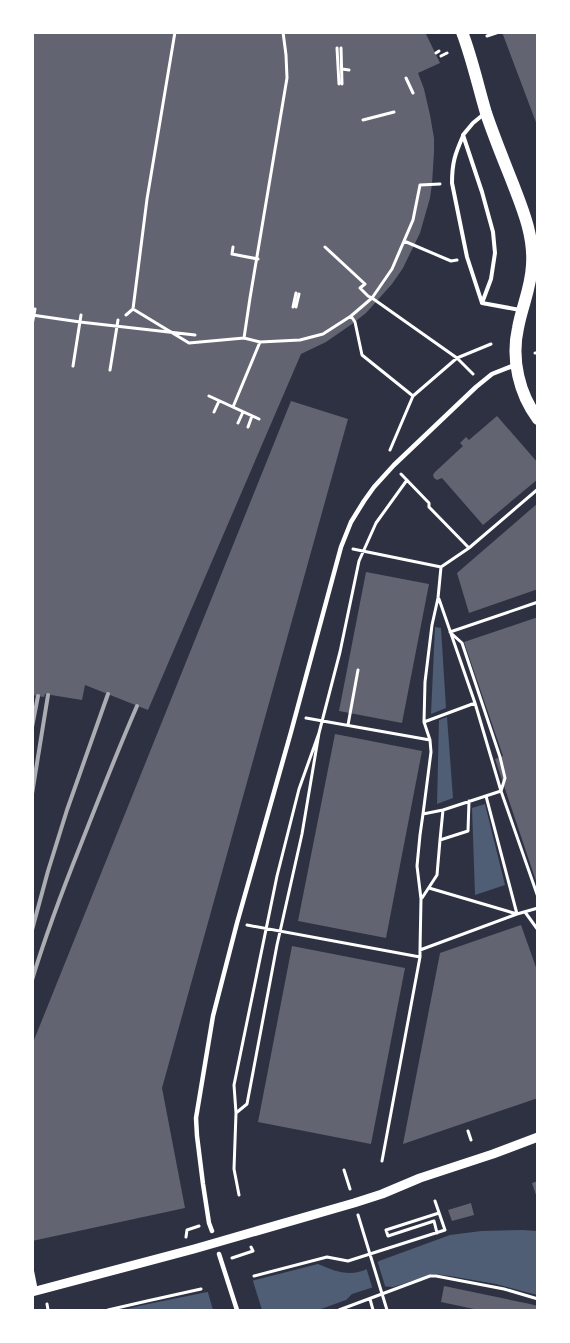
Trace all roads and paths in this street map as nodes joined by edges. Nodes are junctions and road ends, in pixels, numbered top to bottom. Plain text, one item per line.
1 (174, 32) edge
2 (283, 32) edge
3 (462, 32) edge
4 (499, 32) edge
5 (487, 36) dead end
6 (339, 48) dead end
7 (447, 53) dead end
8 (441, 56) dead end
9 (336, 68) dead end
10 (349, 70) dead end
11 (406, 78) dead end
12 (341, 84) dead end
13 (413, 92) dead end
14 (394, 112) dead end
15 (486, 112) junction
16 (363, 120) dead end
17 (463, 136) junction
18 (452, 183) junction
19 (404, 241) junction
20 (233, 247) dead end
21 (325, 247) dead end
22 (467, 257) junction
23 (258, 259) junction
24 (298, 293) dead end
25 (372, 298) junction
26 (482, 303) junction
27 (295, 307) dead end
28 (35, 309) dead end
29 (133, 309) junction
30 (523, 310) junction
31 (33, 315) edge
32 (81, 315) dead end
33 (126, 315) dead end
34 (352, 316) junction
35 (118, 320) dead end
36 (80, 322) junction
37 (32, 325) edge
38 (117, 326) junction
39 (195, 335) dead end
40 (244, 338) junction
41 (260, 342) junction
42 (491, 344) dead end
43 (457, 358) junction
44 (516, 364) junction
45 (73, 366) dead end
46 (110, 370) dead end
47 (473, 374) dead end
48 (209, 396) dead end
49 (414, 396) junction
50 (219, 401) junction
51 (233, 407) junction
52 (214, 412) dead end
53 (242, 412) junction
54 (252, 416) junction
55 (538, 419) edge
56 (259, 420) dead end
57 (238, 423) dead end
58 (248, 427) dead end
59 (388, 455) dead end
60 (538, 489) edge
61 (341, 547) junction
62 (469, 548) junction
63 (363, 552) junction
64 (441, 567) junction
65 (438, 598) junction
66 (538, 602) edge
67 (450, 632) junction
68 (358, 670) dead end
69 (475, 704) junction
70 (296, 716) junction
71 (322, 720) junction
72 (424, 722) junction
73 (348, 725) junction
74 (319, 734) junction
75 (430, 740) junction
76 (501, 791) junction
77 (486, 796) junction
78 (470, 801) junction
79 (443, 810) junction
80 (424, 814) junction
81 (440, 840) junction
82 (429, 888) junction
83 (538, 896) edge
84 (421, 899) junction
85 (538, 908) edge
86 (525, 912) junction
87 (517, 914) junction
88 (237, 923) junction
89 (266, 929) junction
90 (538, 930) edge
91 (280, 932) junction
92 (420, 950) junction
93 (420, 957) junction
94 (236, 1114) junction
95 (468, 1131) dead end
96 (538, 1137) edge
97 (471, 1140) dead end
98 (382, 1161) dead end
99 (344, 1170) dead end
100 (351, 1194) dead end
101 (239, 1195) dead end
102 (435, 1200) dead end
103 (439, 1213) junction
104 (357, 1214) dead end
105 (212, 1231) dead end
106 (438, 1233) junction
107 (253, 1251) dead end
108 (219, 1254) dead end
109 (222, 1261) junction
110 (32, 1270) edge
111 (254, 1276) dead end
112 (201, 1289) dead end
113 (34, 1292) edge
114 (370, 1299) junction
115 (538, 1299) edge
116 (108, 1310) edge
117 (237, 1310) edge
118 (339, 1310) edge
119 (372, 1310) edge
120 (387, 1310) edge

1 - 29 path
2 - 23 path
3 - 15 main road
4 - 5 path
6 - 12 path
7 - 8 path
9 - 10 path
11 - 13 path
14 - 16 path
15 - 17 lane
15 - 30 main road
17 - 18 lane
17 - 26 lane
18 - 19 path
18 - 22 lane
19 - 22 path
19 - 25 path
20 - 23 path
21 - 25 path
22 - 26 lane
23 - 40 path
24 - 27 path
25 - 34 path
25 - 43 path
26 - 30 lane
28 - 31 path
29 - 33 path
29 - 40 path
30 - 44 main road
31 - 36 path
31 - 37 path
32 - 36 path
34 - 41 path
34 - 49 path
35 - 38 path
36 - 38 path
36 - 45 path
38 - 39 path
38 - 46 path
40 - 41 path
41 - 51 path
42 - 43 path
43 - 47 path
43 - 49 path
44 - 55 main road
44 - 61 street
48 - 50 path
49 - 59 path
50 - 51 path
50 - 52 path
51 - 53 path
53 - 54 path
53 - 57 path
54 - 56 path
54 - 58 path
60 - 62 path
61 - 63 path
61 - 70 street
62 - 63 path
62 - 64 path
63 - 64 path
63 - 71 path
64 - 65 path
65 - 67 path
65 - 72 path
66 - 67 path
67 - 69 path
67 - 76 path
68 - 73 path
69 - 72 path
69 - 76 path
70 - 71 path
70 - 88 street
71 - 73 path
71 - 74 path
72 - 75 path
73 - 75 path
74 - 89 path
74 - 91 path
75 - 80 path
76 - 77 path
76 - 83 path
77 - 78 path
77 - 87 path
78 - 79 path
78 - 81 path
79 - 80 path
79 - 81 path
80 - 84 path
81 - 82 path
82 - 84 path
82 - 87 path
84 - 92 path
85 - 86 path
86 - 87 path
86 - 90 path
87 - 92 path
88 - 89 path
88 - 105 street
89 - 91 path
89 - 94 path
91 - 93 path
91 - 94 path
92 - 93 path
93 - 98 path
94 - 101 path
95 - 97 path
96 - 113 street
99 - 100 path
102 - 103 path
103 - 106 path
103 - 106 path
104 - 120 path
106 - 111 path
107 - 109 path
108 - 109 street
109 - 117 street
110 - 113 lane
112 - 116 path
114 - 115 path
114 - 118 path
114 - 119 path

